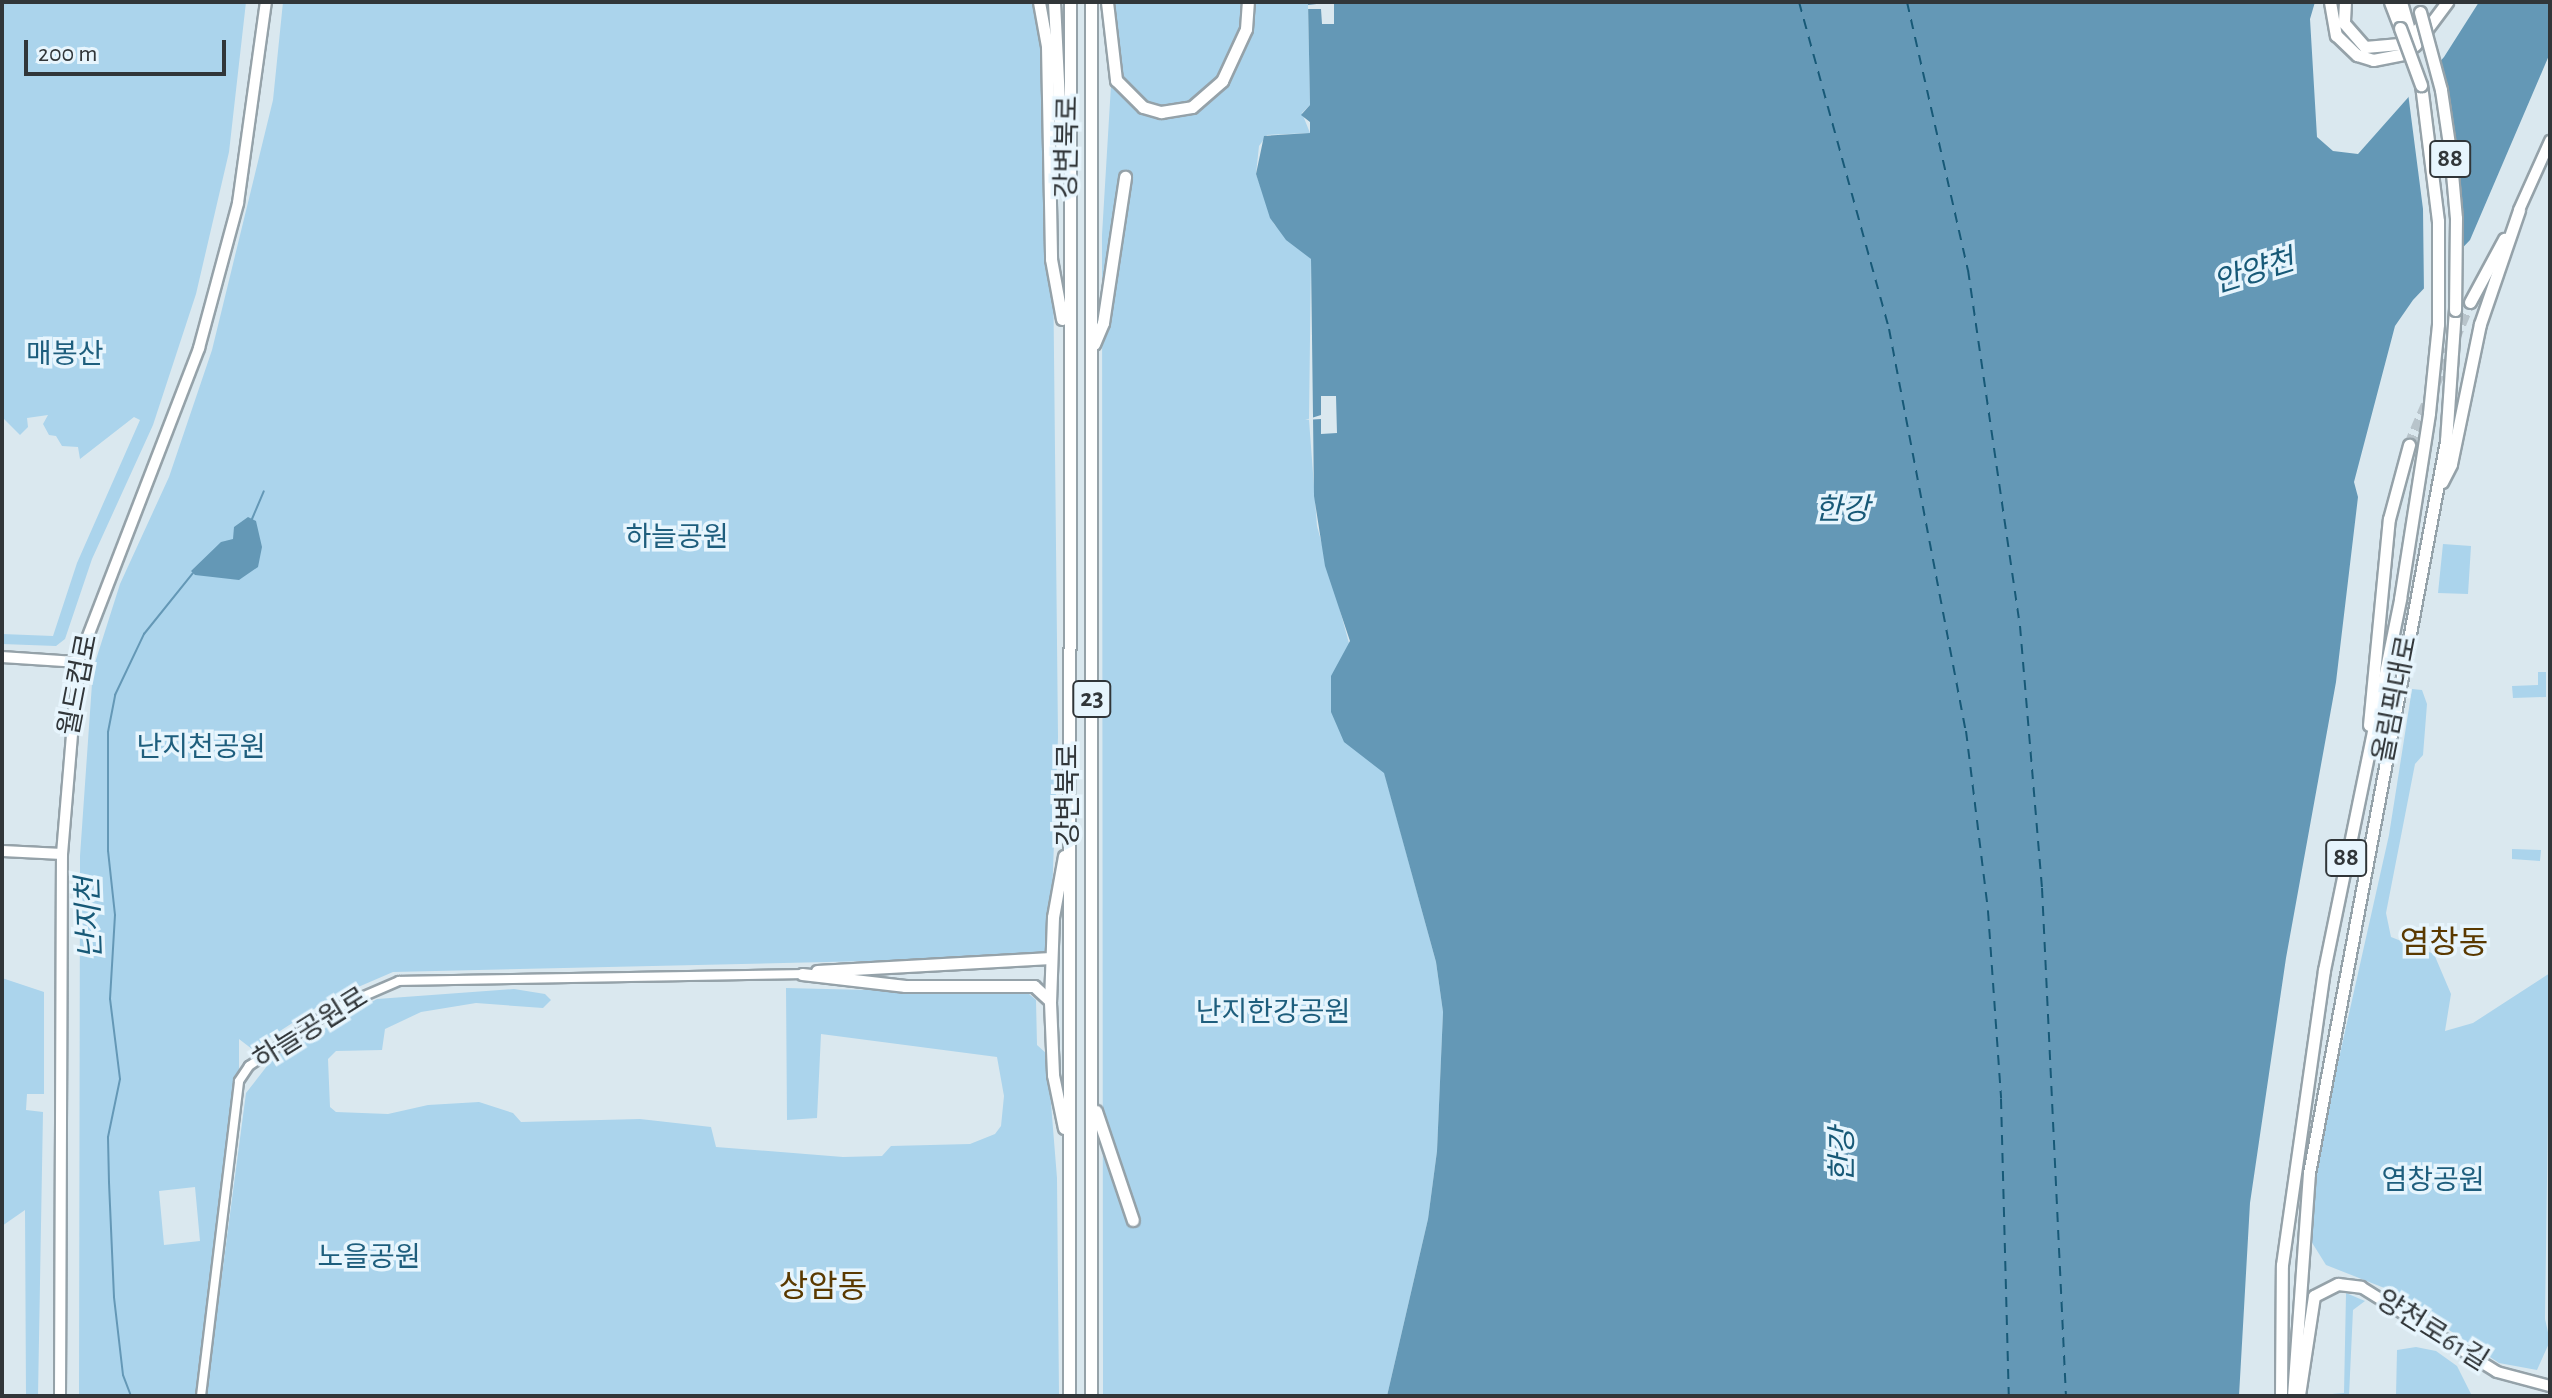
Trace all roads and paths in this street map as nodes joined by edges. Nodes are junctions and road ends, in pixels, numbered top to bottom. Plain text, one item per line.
1 (266, 2) edge
2 (1039, 2) edge
3 (1054, 2) edge
4 (1070, 2) edge
5 (1091, 2) edge
6 (1107, 2) edge
7 (1248, 2) edge
8 (2330, 2) edge
9 (2345, 2) edge
10 (2390, 2) edge
11 (2401, 2) edge
12 (2439, 2) edge
13 (2447, 2) edge
14 (2418, 7) edge
15 (2404, 27) junction
16 (1091, 66) junction
17 (2550, 141) edge
18 (1125, 177) dead end
19 (1067, 198) junction
20 (2519, 210) junction
21 (2470, 302) tunnel mouth
22 (1091, 352) junction
23 (1068, 353) junction
24 (2409, 445) tunnel mouth
25 (2436, 493) junction
26 (2, 657) edge
27 (78, 662) junction
28 (2369, 742) junction
29 (1068, 827) junction
30 (2, 851) edge
31 (62, 854) junction
32 (1051, 958) junction
33 (865, 966) junction
34 (802, 974) junction
35 (866, 983) junction
36 (1050, 1002) junction
37 (1091, 1095) junction
38 (1068, 1152) junction
39 (1133, 1220) dead end
40 (2361, 1287) joint
41 (2550, 1386) edge
42 (60, 1396) edge
43 (201, 1396) edge
44 (1069, 1396) edge
45 (1091, 1396) edge
46 (2281, 1396) edge
47 (2296, 1396) edge

1 - 27 main road, 월드컵로
2 - 23 highway
3 - 19 highway
4 - 19 highway, 강변북로 / 23
5 - 16 highway, 강변북로 / 23
6 - 7 highway
6 - 16 highway
8 - 13 highway
9 - 12 highway
10 - 15 highway
11 - 15 highway, 올림픽대로 / 88
14 - 25 highway, 올림픽대로 / 88, bridge
15 - 28 highway, 올림픽대로 / 88, bridge
16 - 22 highway, 강변북로 / 23
17 - 20 main road
18 - 22 highway
19 - 23 highway, 강변북로 / 23
20 - 21 highway
20 - 25 highway
22 - 37 highway, 강변북로 / 23
23 - 29 highway, 강변북로 / 23
24 - 28 highway
25 - 47 highway, 올림픽대로 / 88
26 - 27 main road
27 - 31 main road, 월드컵로
28 - 46 highway, 올림픽대로 / 88
29 - 32 highway
29 - 38 highway, 강변북로 / 23
30 - 31 main road
31 - 42 main road, 월드컵로
32 - 33 highway
32 - 36 highway
33 - 34 highway
33 - 35 highway
34 - 35 highway
34 - 43 street, 하늘공원로
35 - 36 highway
36 - 38 highway
37 - 39 highway
37 - 45 highway, 강변북로 / 23
38 - 44 highway, 강변북로 / 23
40 - 41 main road, 양천로61길
40 - 47 highway

